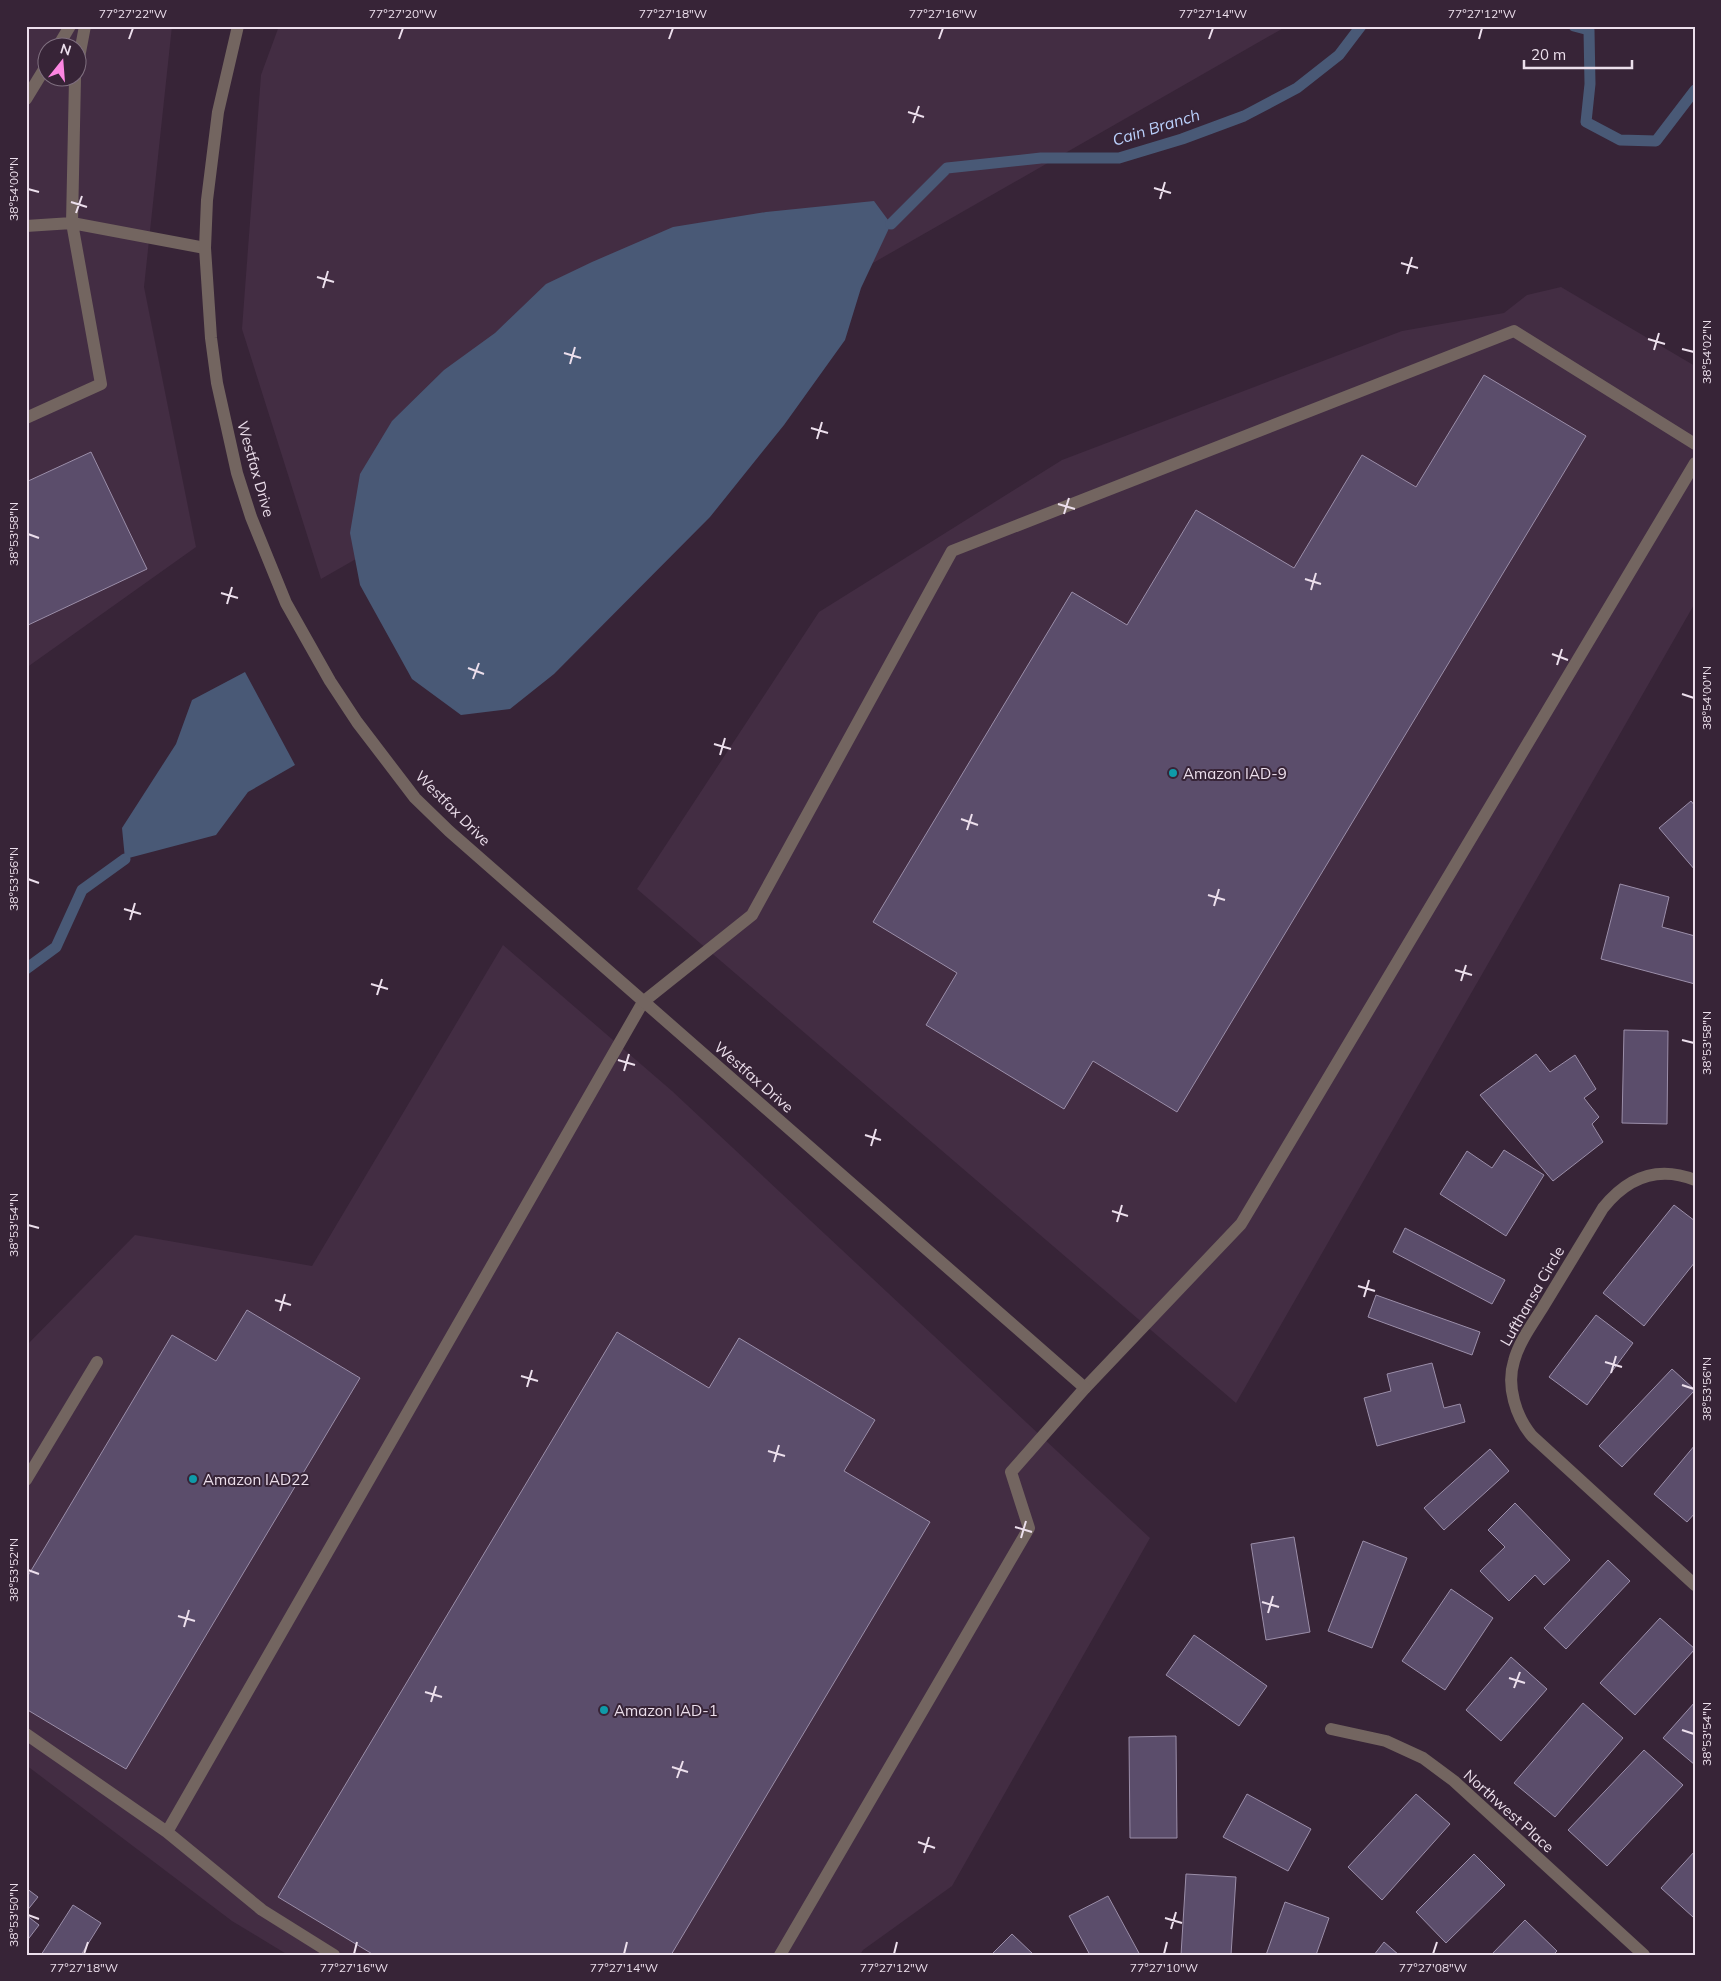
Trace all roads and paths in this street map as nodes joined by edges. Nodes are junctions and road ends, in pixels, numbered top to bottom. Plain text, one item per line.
1 (70, 26) edge
2 (238, 26) edge
3 (63, 38) edge
4 (38, 80) edge
5 (75, 88) edge
6 (26, 99) edge
7 (72, 223) junction
8 (26, 226) edge
9 (205, 248) junction
10 (26, 418) edge
11 (1695, 444) edge
12 (1695, 463) edge
13 (643, 1002) junction
14 (1695, 1180) edge
15 (97, 1362) dead end
16 (1085, 1388) junction
17 (26, 1480) edge
18 (1695, 1585) edge
19 (1331, 1729) dead end
20 (26, 1734) edge
21 (167, 1832) junction
22 (334, 1955) edge
23 (780, 1955) edge
24 (1644, 1955) edge

1 - 3 street
2 - 9 street, Westfax Drive
4 - 6 street
5 - 7 street
7 - 8 street
7 - 9 street
7 - 10 street
9 - 13 street, Westfax Drive
11 - 13 street
12 - 16 street
13 - 16 street, Westfax Drive
13 - 21 street
14 - 18 street, Lufthansa Circle
15 - 17 street
16 - 23 street
19 - 24 street, Northwest Place
20 - 21 street
21 - 22 street

